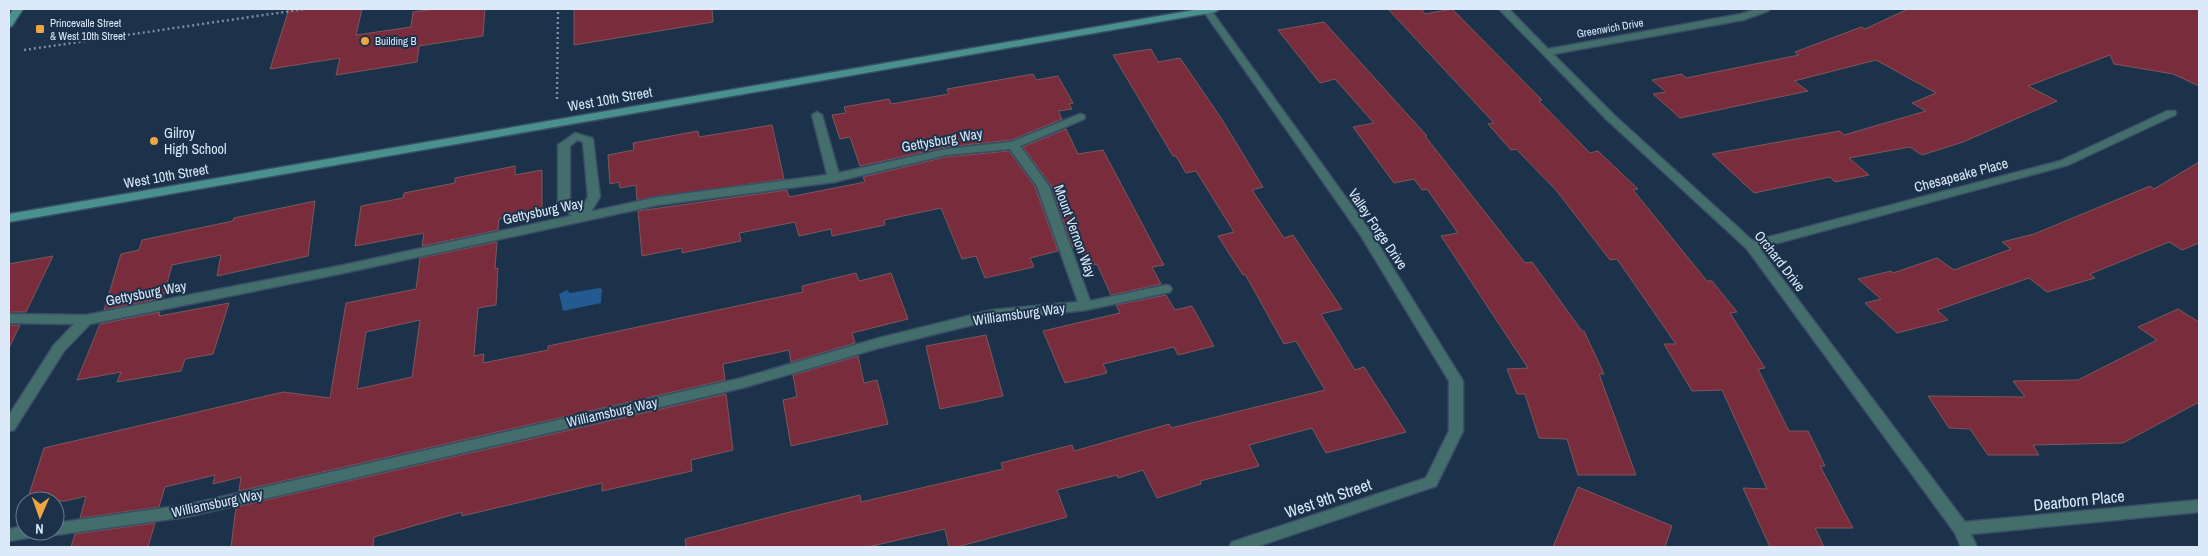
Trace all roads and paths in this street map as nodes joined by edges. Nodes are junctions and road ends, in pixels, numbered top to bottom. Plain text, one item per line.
1 (18, 9) edge
2 (305, 9) edge
3 (558, 9) edge
4 (1208, 9) edge
5 (1504, 9) edge
6 (1765, 9) edge
7 (9, 24) edge
8 (24, 50) dead end
9 (1546, 52) junction
10 (557, 99) dead end
11 (2171, 113) dead end
12 (817, 115) dead end
13 (1080, 117) dead end
14 (572, 120) junction
15 (575, 136) junction
16 (1013, 145) junction
17 (834, 178) junction
18 (9, 218) edge
19 (581, 218) junction
20 (1751, 246) junction
21 (1166, 289) dead end
22 (1086, 306) junction
23 (9, 318) edge
24 (86, 320) junction
25 (9, 426) edge
26 (1431, 482) joint
27 (2199, 506) edge
28 (65, 528) edge
29 (1961, 529) junction
30 (1236, 547) edge
31 (1970, 547) edge

1 - 7 street
2 - 8 path
3 - 10 path
4 - 14 street, West 10th Street
4 - 26 street, Valley Forge Drive
5 - 9 street, Orchard Drive
6 - 9 street, Greenwich Drive
9 - 20 street, Orchard Drive
11 - 20 street, Chesapeake Place
12 - 17 street
13 - 16 street, Gettysburg Way
14 - 15 street
14 - 18 street, West 10th Street
15 - 19 street
15 - 19 street
16 - 17 street, Gettysburg Way
16 - 22 street, Mount Vernon Way
17 - 19 street, Gettysburg Way
19 - 24 street, Gettysburg Way
20 - 29 street, Orchard Drive
21 - 22 street, Williamsburg Way
22 - 28 street, Williamsburg Way
23 - 24 street, Gettysburg Way
24 - 25 street
26 - 30 street, West 9th Street
27 - 29 street, Dearborn Place
29 - 31 street, Orchard Drive

